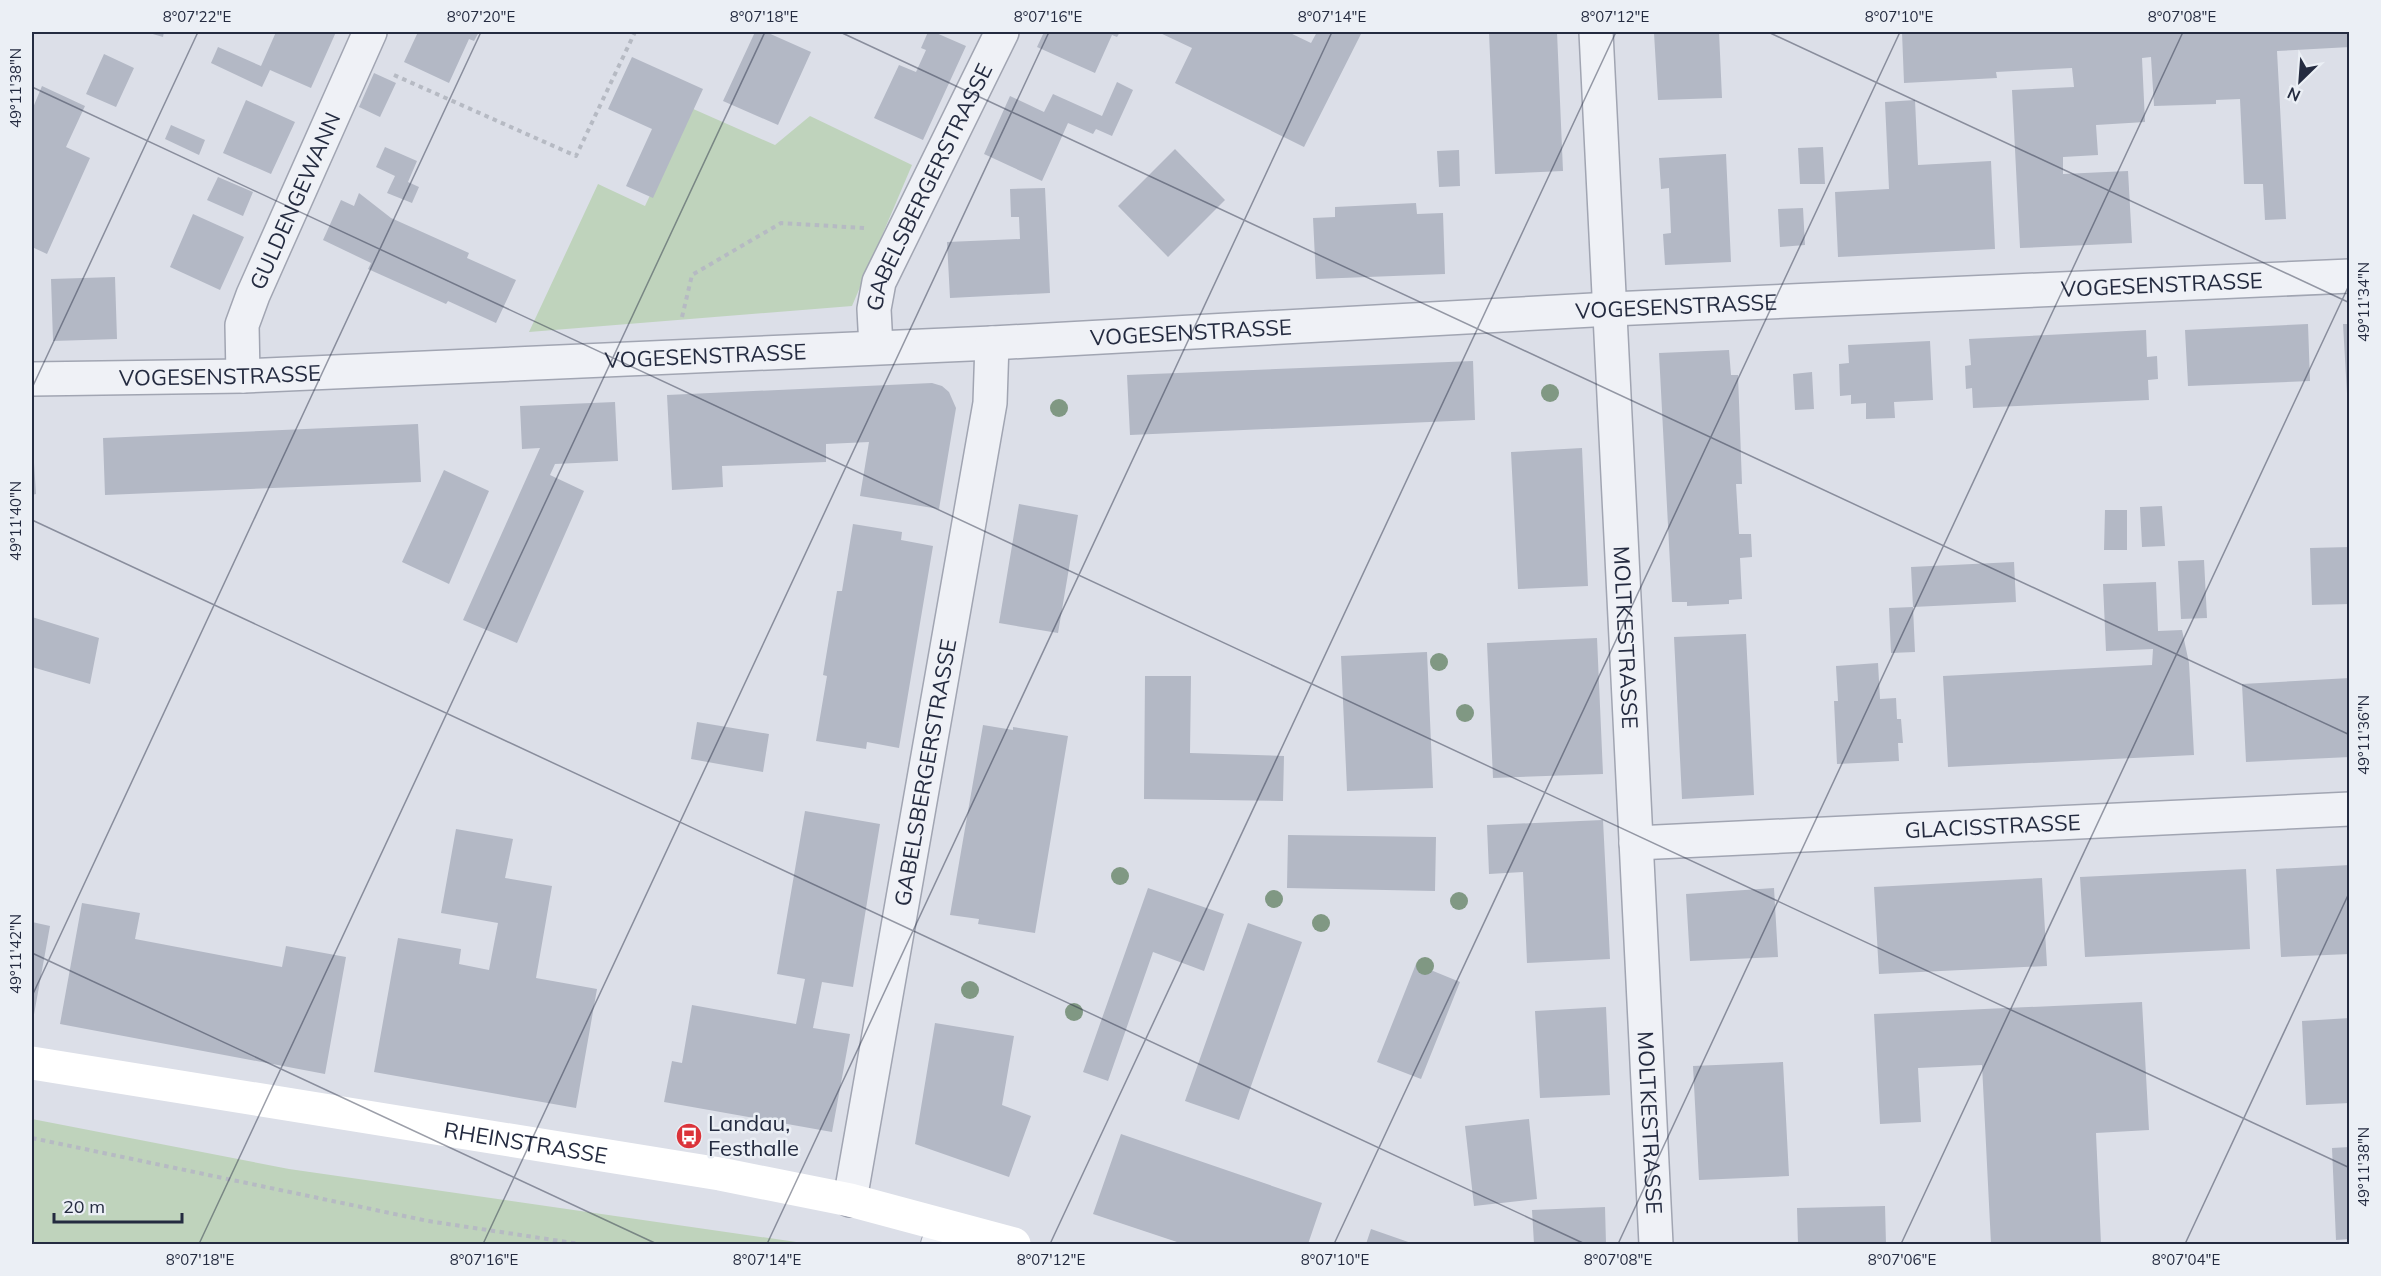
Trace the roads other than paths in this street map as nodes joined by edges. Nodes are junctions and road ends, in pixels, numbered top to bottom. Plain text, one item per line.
1 (1002, 32) edge
2 (1596, 32) edge
3 (364, 45) edge
4 (2349, 276) edge
5 (1611, 309) junction
6 (992, 343) junction
7 (876, 347) junction
8 (243, 376) junction
9 (32, 380) edge
10 (2349, 809) edge
11 (1636, 843) junction
12 (32, 1063) edge
13 (850, 1200) junction
14 (938, 1234) edge
15 (1014, 1245) edge
16 (1656, 1245) edge

1 - 7 street, GABELSBERGERSTRASSE
2 - 5 street, MOLTKESTRASSE
3 - 8 street, GULDENGEWANN
4 - 5 street, VOGESENSTRASSE
5 - 6 street, VOGESENSTRASSE
5 - 11 street, MOLTKESTRASSE
6 - 7 street, VOGESENSTRASSE
6 - 13 street, GABELSBERGERSTRASSE
7 - 8 street, VOGESENSTRASSE
8 - 9 street, VOGESENSTRASSE
10 - 11 street, GLACISSTRASSE
11 - 16 street, MOLTKESTRASSE
12 - 13 main road, RHEINSTRASSE
13 - 14 main road, RHEINSTRASSE
14 - 15 main road, RHEINSTRASSE

